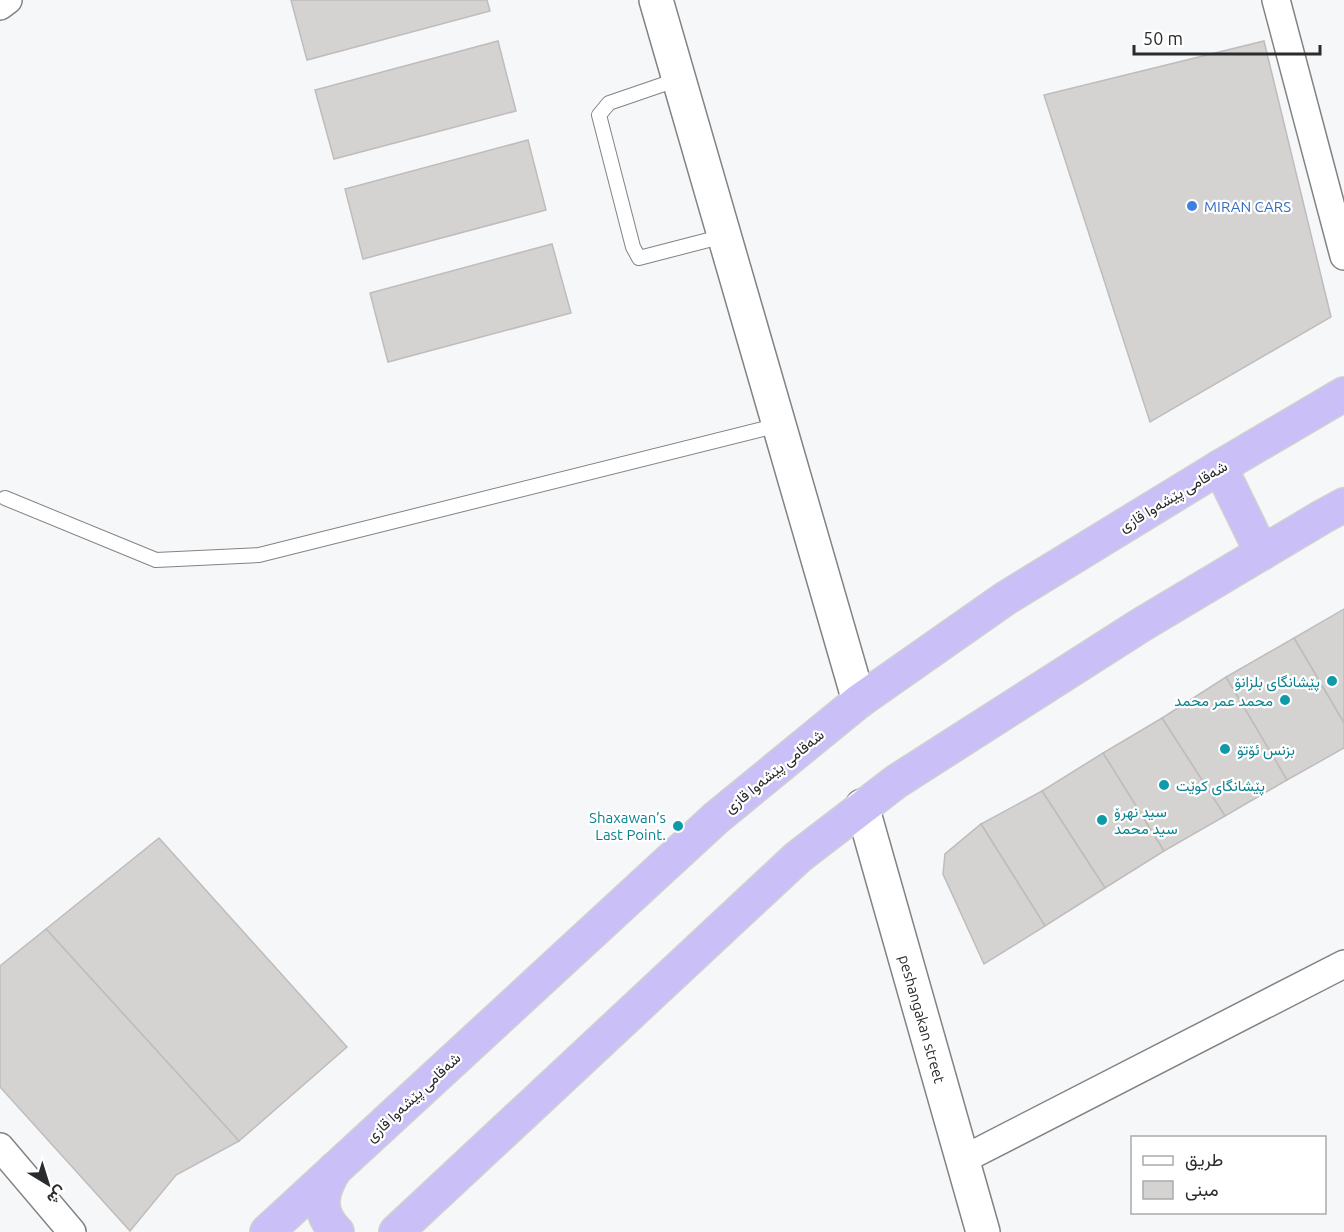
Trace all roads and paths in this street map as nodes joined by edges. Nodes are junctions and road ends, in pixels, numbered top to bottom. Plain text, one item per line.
1 (8, 0) edge
2 (656, 0) edge
3 (1276, 0) edge
4 (0, 6) edge
5 (679, 79) junction
6 (724, 236) junction
7 (1344, 256) edge
8 (1344, 394) edge
9 (779, 425) junction
10 (1220, 467) junction
11 (5, 498) dead end
12 (1344, 505) edge
13 (1262, 553) junction
14 (859, 701) junction
15 (862, 806) junction
16 (1344, 964) edge
17 (0, 1147) edge
18 (962, 1160) junction
19 (336, 1168) junction
20 (409, 1228) edge
21 (72, 1232) edge
22 (267, 1232) edge
23 (337, 1232) edge
24 (983, 1232) edge

1 - 4 street
2 - 5 street
3 - 7 street
5 - 6 street
5 - 6 lane
6 - 9 street
8 - 10 highway, شەقامی پێشەوا قازی
9 - 11 lane
9 - 14 street
10 - 13 highway
10 - 14 highway, شەقامی پێشەوا قازی
12 - 13 highway
13 - 15 highway
14 - 19 highway, شەقامی پێشەوا قازی
15 - 18 street, peshangakan street
15 - 20 highway
16 - 18 street
17 - 21 street
18 - 24 street, peshangakan street
19 - 22 highway, شەقامی پێشەوا قازی
19 - 23 highway

